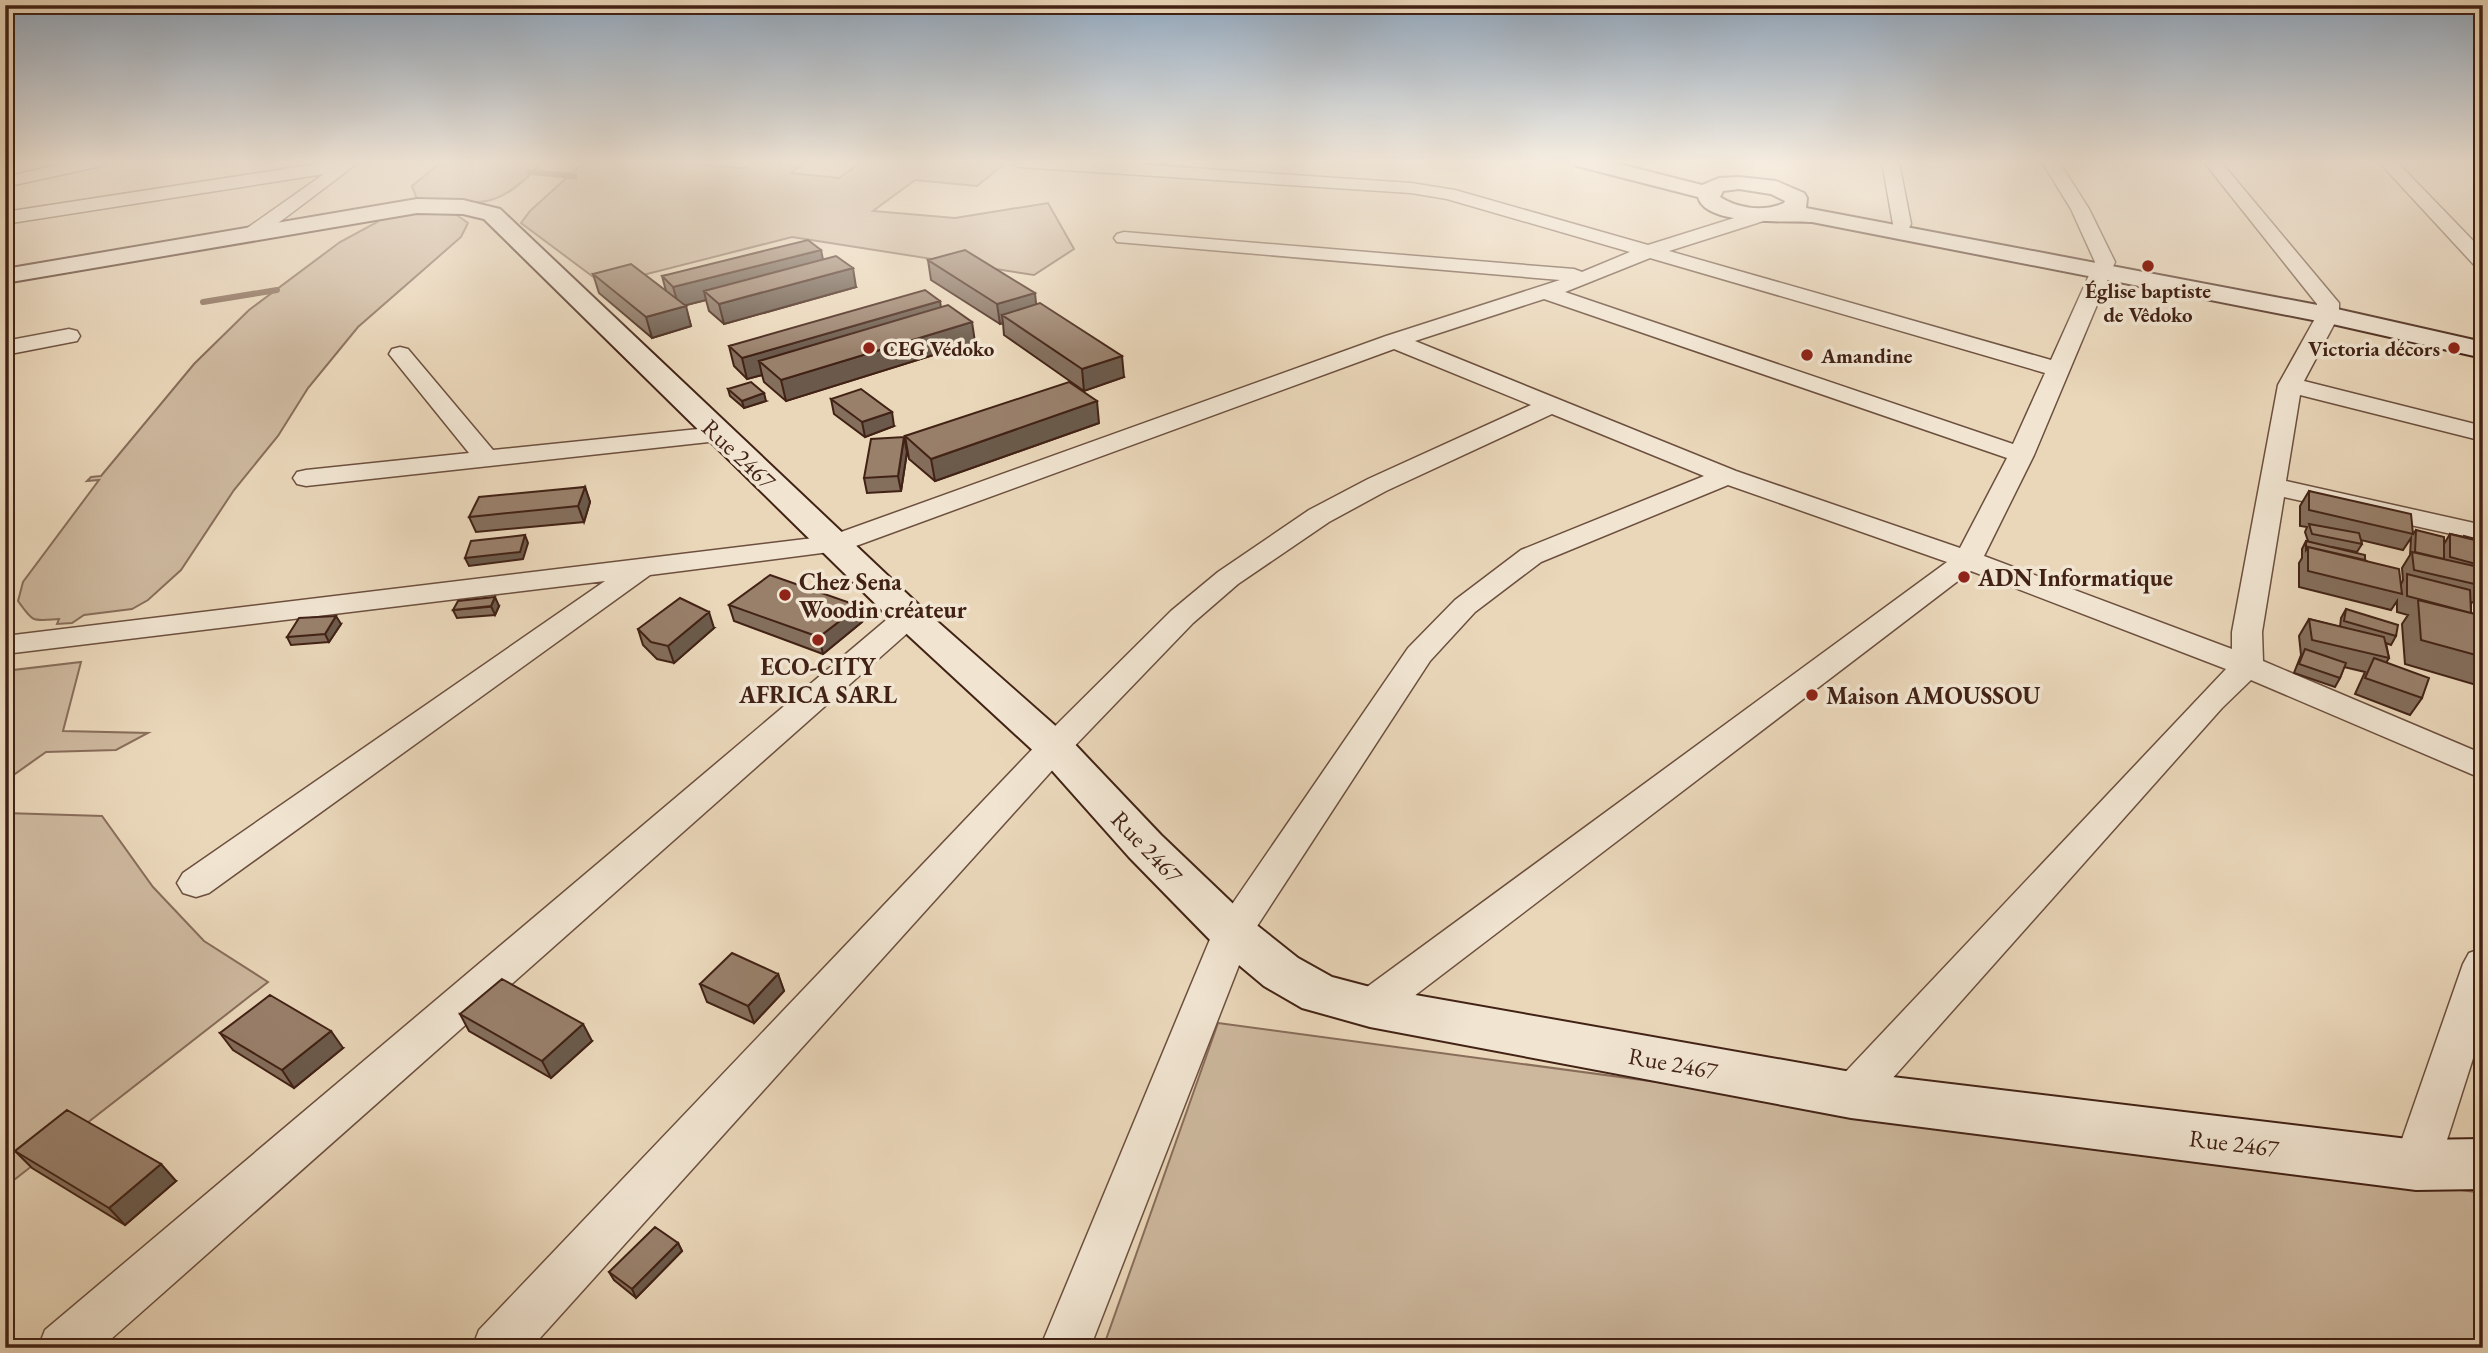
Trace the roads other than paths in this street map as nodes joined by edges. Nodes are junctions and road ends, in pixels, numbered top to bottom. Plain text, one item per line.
1 (264, 225) edge
2 (307, 225) edge
3 (503, 225) edge
4 (1556, 225) edge
5 (1711, 225) edge
6 (1729, 225) edge
7 (1869, 225) edge
8 (1912, 225) edge
9 (2086, 225) edge
10 (2262, 225) edge
11 (2447, 225) edge
12 (1705, 233) junction
13 (250, 235) junction
14 (1124, 238) dead end
15 (1647, 252) junction
16 (2483, 263) edge
17 (2102, 267) junction
18 (5, 276) edge
19 (1589, 276) junction
20 (1542, 291) junction
21 (2328, 309) junction
22 (69, 336) dead end
23 (2483, 338) edge
24 (1394, 341) junction
25 (5, 348) edge
26 (2483, 350) edge
27 (400, 354) dead end
28 (2059, 370) junction
29 (2290, 385) junction
30 (1551, 405) junction
31 (718, 434) junction
32 (2483, 435) edge
33 (2021, 455) junction
34 (487, 459) junction
35 (1727, 476) junction
36 (306, 478) dead end
37 (2271, 486) junction
38 (2483, 533) edge
39 (835, 544) junction
40 (1968, 560) junction
41 (643, 567) junction
42 (909, 617) junction
43 (5, 645) edge
44 (2247, 666) junction
45 (1054, 747) junction
46 (2483, 767) edge
47 (196, 883) dead end
48 (1232, 932) junction
49 (2483, 964) edge
50 (1370, 1007) junction
51 (1851, 1095) junction
52 (2483, 1164) edge
53 (2416, 1166) junction
54 (64, 1348) edge
55 (497, 1348) edge
56 (1065, 1348) edge

1 - 13 street
2 - 13 street, Rue 2467
3 - 31 street, Rue 2467
4 - 15 street
5 - 12 street
6 - 12 street
7 - 17 street
8 - 17 street
9 - 17 street
10 - 21 street
11 - 16 street
12 - 15 street
13 - 18 street, Rue 2467
14 - 19 street
15 - 19 street
15 - 28 street
17 - 21 street
17 - 28 street
19 - 20 street
20 - 24 street
20 - 33 street
21 - 23 street
21 - 26 street
21 - 29 street
22 - 25 street
24 - 30 street
24 - 39 street
27 - 34 street
28 - 33 street
29 - 32 street
29 - 37 street
30 - 35 street
30 - 45 street
31 - 34 street
31 - 39 street, Rue 2467
33 - 40 street
34 - 36 street
35 - 40 street
35 - 48 street
37 - 38 street
37 - 44 street
39 - 41 street
39 - 42 street, Rue 2467
40 - 44 street
40 - 50 street
41 - 43 street
41 - 47 street
42 - 45 street, Rue 2467
42 - 54 street
44 - 46 street
44 - 51 street
45 - 48 street, Rue 2467
45 - 55 street
48 - 50 street, Rue 2467
48 - 56 street
49 - 53 street
50 - 51 street, Rue 2467
51 - 53 street, Rue 2467
52 - 53 street, Rue 2467

